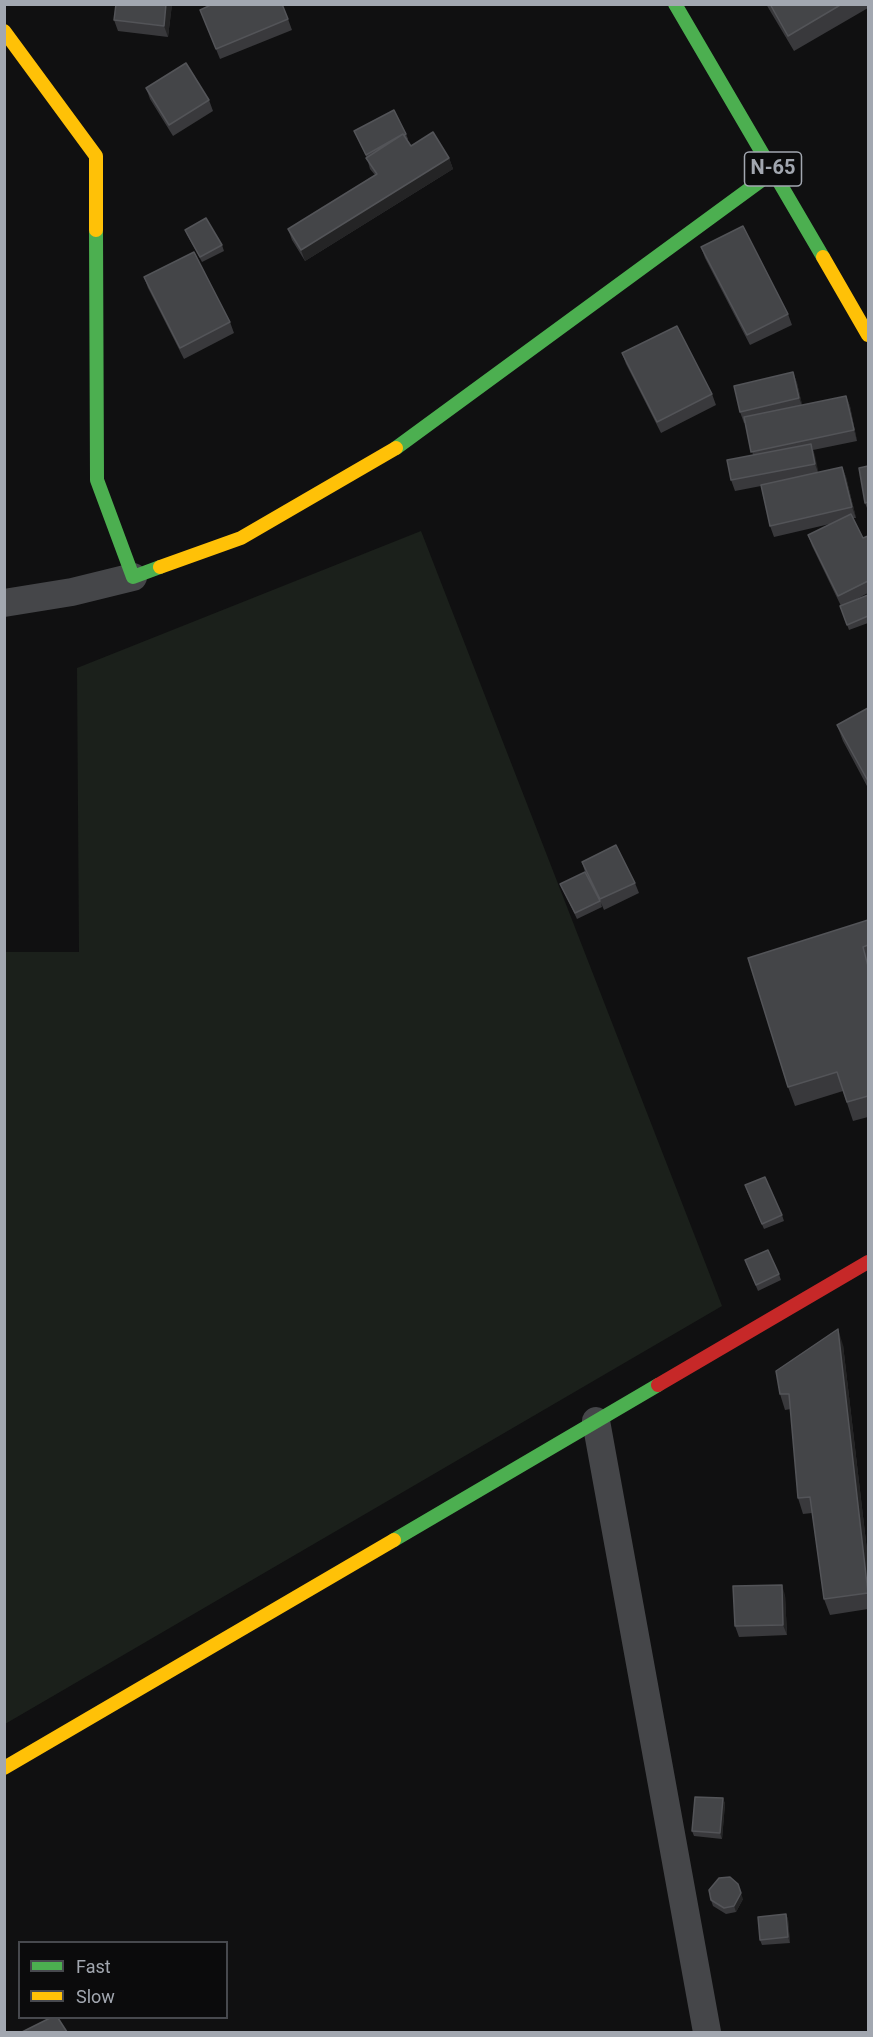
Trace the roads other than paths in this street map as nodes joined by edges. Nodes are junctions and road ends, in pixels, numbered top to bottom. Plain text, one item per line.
1 (675, 4) edge
2 (4, 32) edge
3 (774, 171) junction
4 (868, 335) edge
5 (133, 577) junction
6 (4, 603) edge
7 (868, 1262) edge
8 (596, 1421) junction
9 (4, 1768) edge
10 (707, 2032) edge

1 - 3 main road, N-65
2 - 5 main road
3 - 4 main road, N-65
3 - 5 main road
5 - 6 street
7 - 8 main road
8 - 9 main road
8 - 10 street

